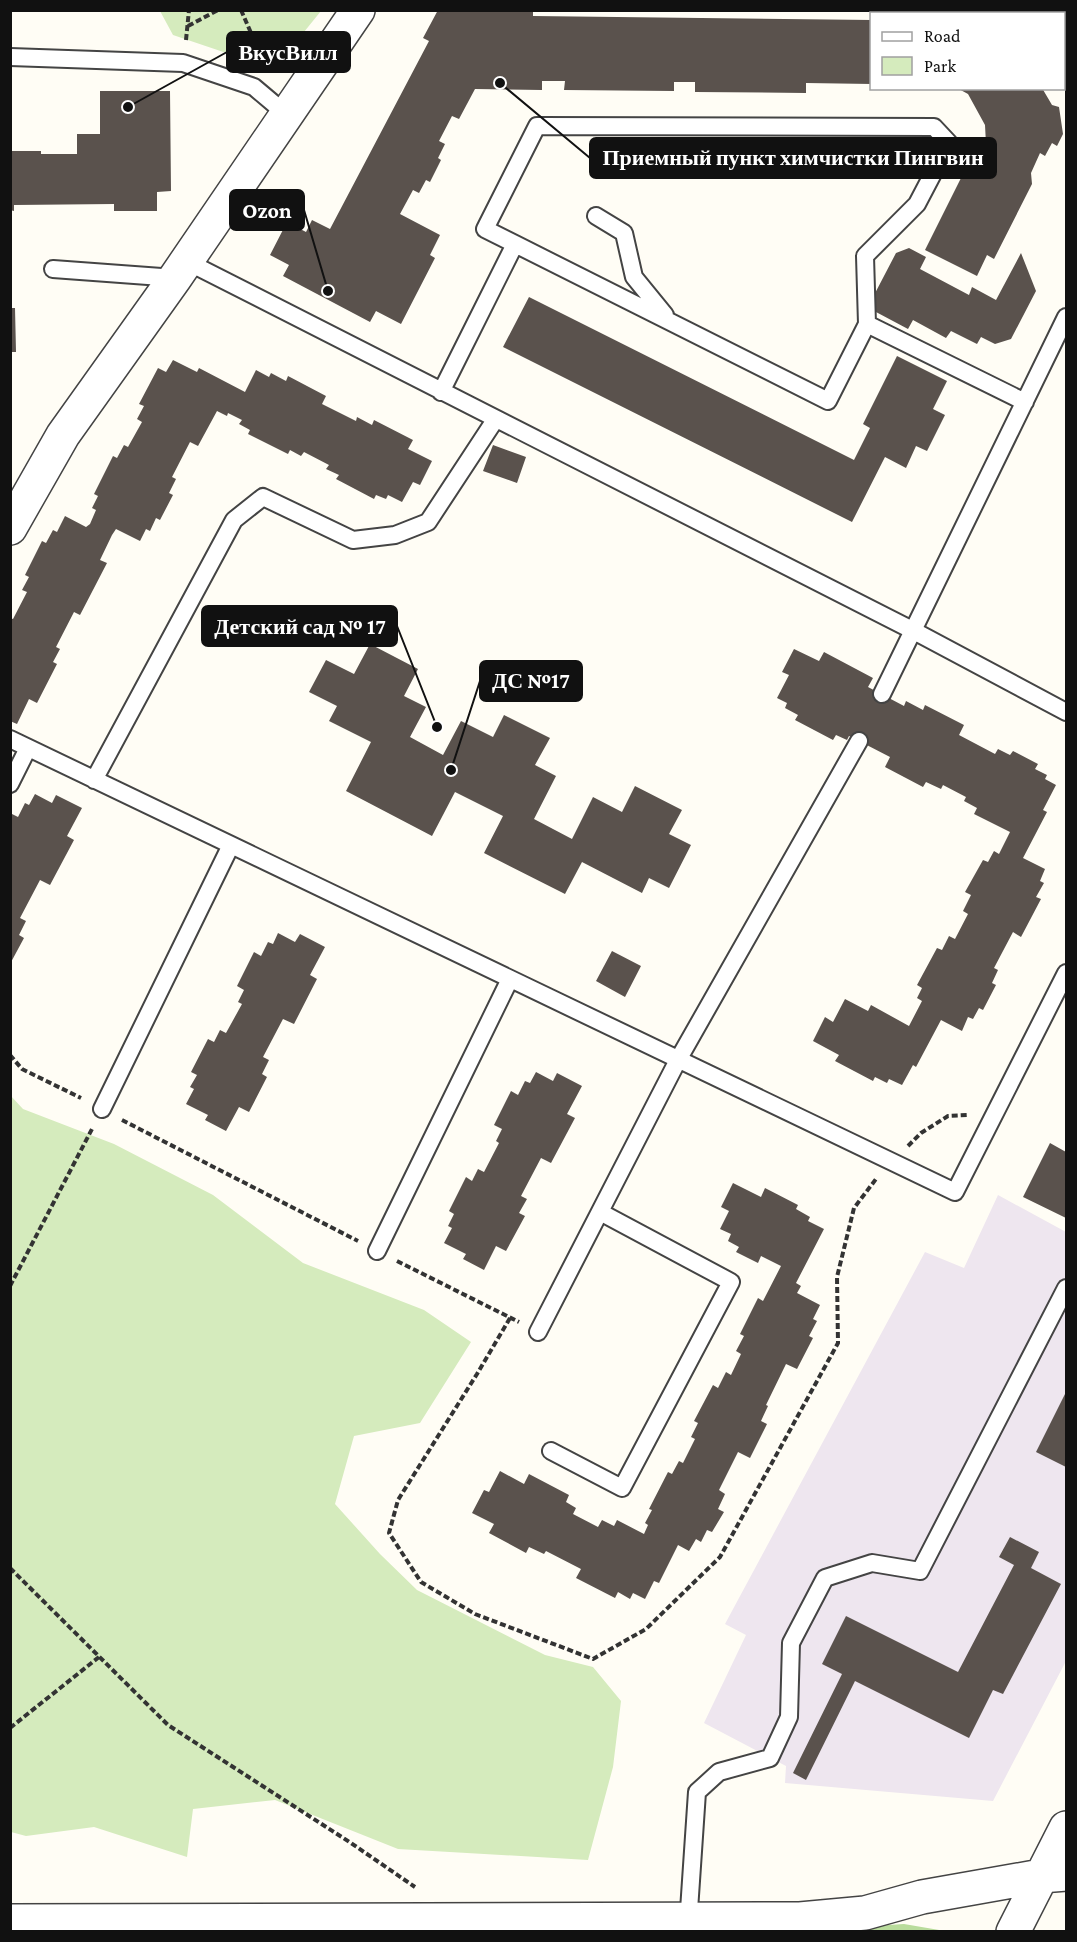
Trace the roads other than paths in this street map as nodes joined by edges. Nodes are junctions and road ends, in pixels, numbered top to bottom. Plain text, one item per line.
1 (358, 10) edge
2 (10, 57) edge
3 (286, 114) junction
4 (596, 216) dead end
5 (515, 244) junction
6 (53, 268) dead end
7 (180, 270) junction
8 (1066, 317) edge
9 (670, 321) junction
10 (867, 324) junction
11 (441, 392) junction
12 (1025, 402) junction
13 (495, 420) junction
14 (10, 528) edge
15 (914, 631) junction
16 (882, 694) dead end
17 (1066, 712) edge
18 (10, 740) edge
19 (859, 741) dead end
20 (28, 748) junction
21 (94, 780) junction
22 (10, 784) edge
23 (231, 845) junction
24 (1066, 973) edge
25 (510, 979) junction
26 (678, 1060) junction
27 (102, 1109) road end
28 (600, 1212) junction
29 (377, 1251) road end
30 (1066, 1288) edge
31 (538, 1332) road end
32 (551, 1451) dead end
33 (1066, 1828) edge
34 (1054, 1875) edge
35 (10, 1921) edge
36 (688, 1925) edge
37 (1013, 1932) edge

1 - 3 street
2 - 3 lane
3 - 7 street
4 - 9 lane
5 - 9 lane
5 - 10 lane
5 - 11 lane
6 - 7 lane
7 - 11 lane
7 - 14 street
8 - 12 lane
9 - 10 lane
10 - 12 lane
11 - 13 lane
12 - 15 lane
13 - 15 lane
13 - 21 lane
15 - 16 lane
15 - 17 lane
18 - 20 lane
19 - 26 lane
20 - 21 lane
20 - 22 lane
21 - 23 lane
23 - 25 lane
23 - 27 lane
24 - 26 lane
25 - 26 lane
25 - 29 lane
26 - 28 lane
28 - 31 lane
28 - 32 lane
30 - 36 lane
33 - 34 street
34 - 36 street
34 - 37 street
35 - 36 street

